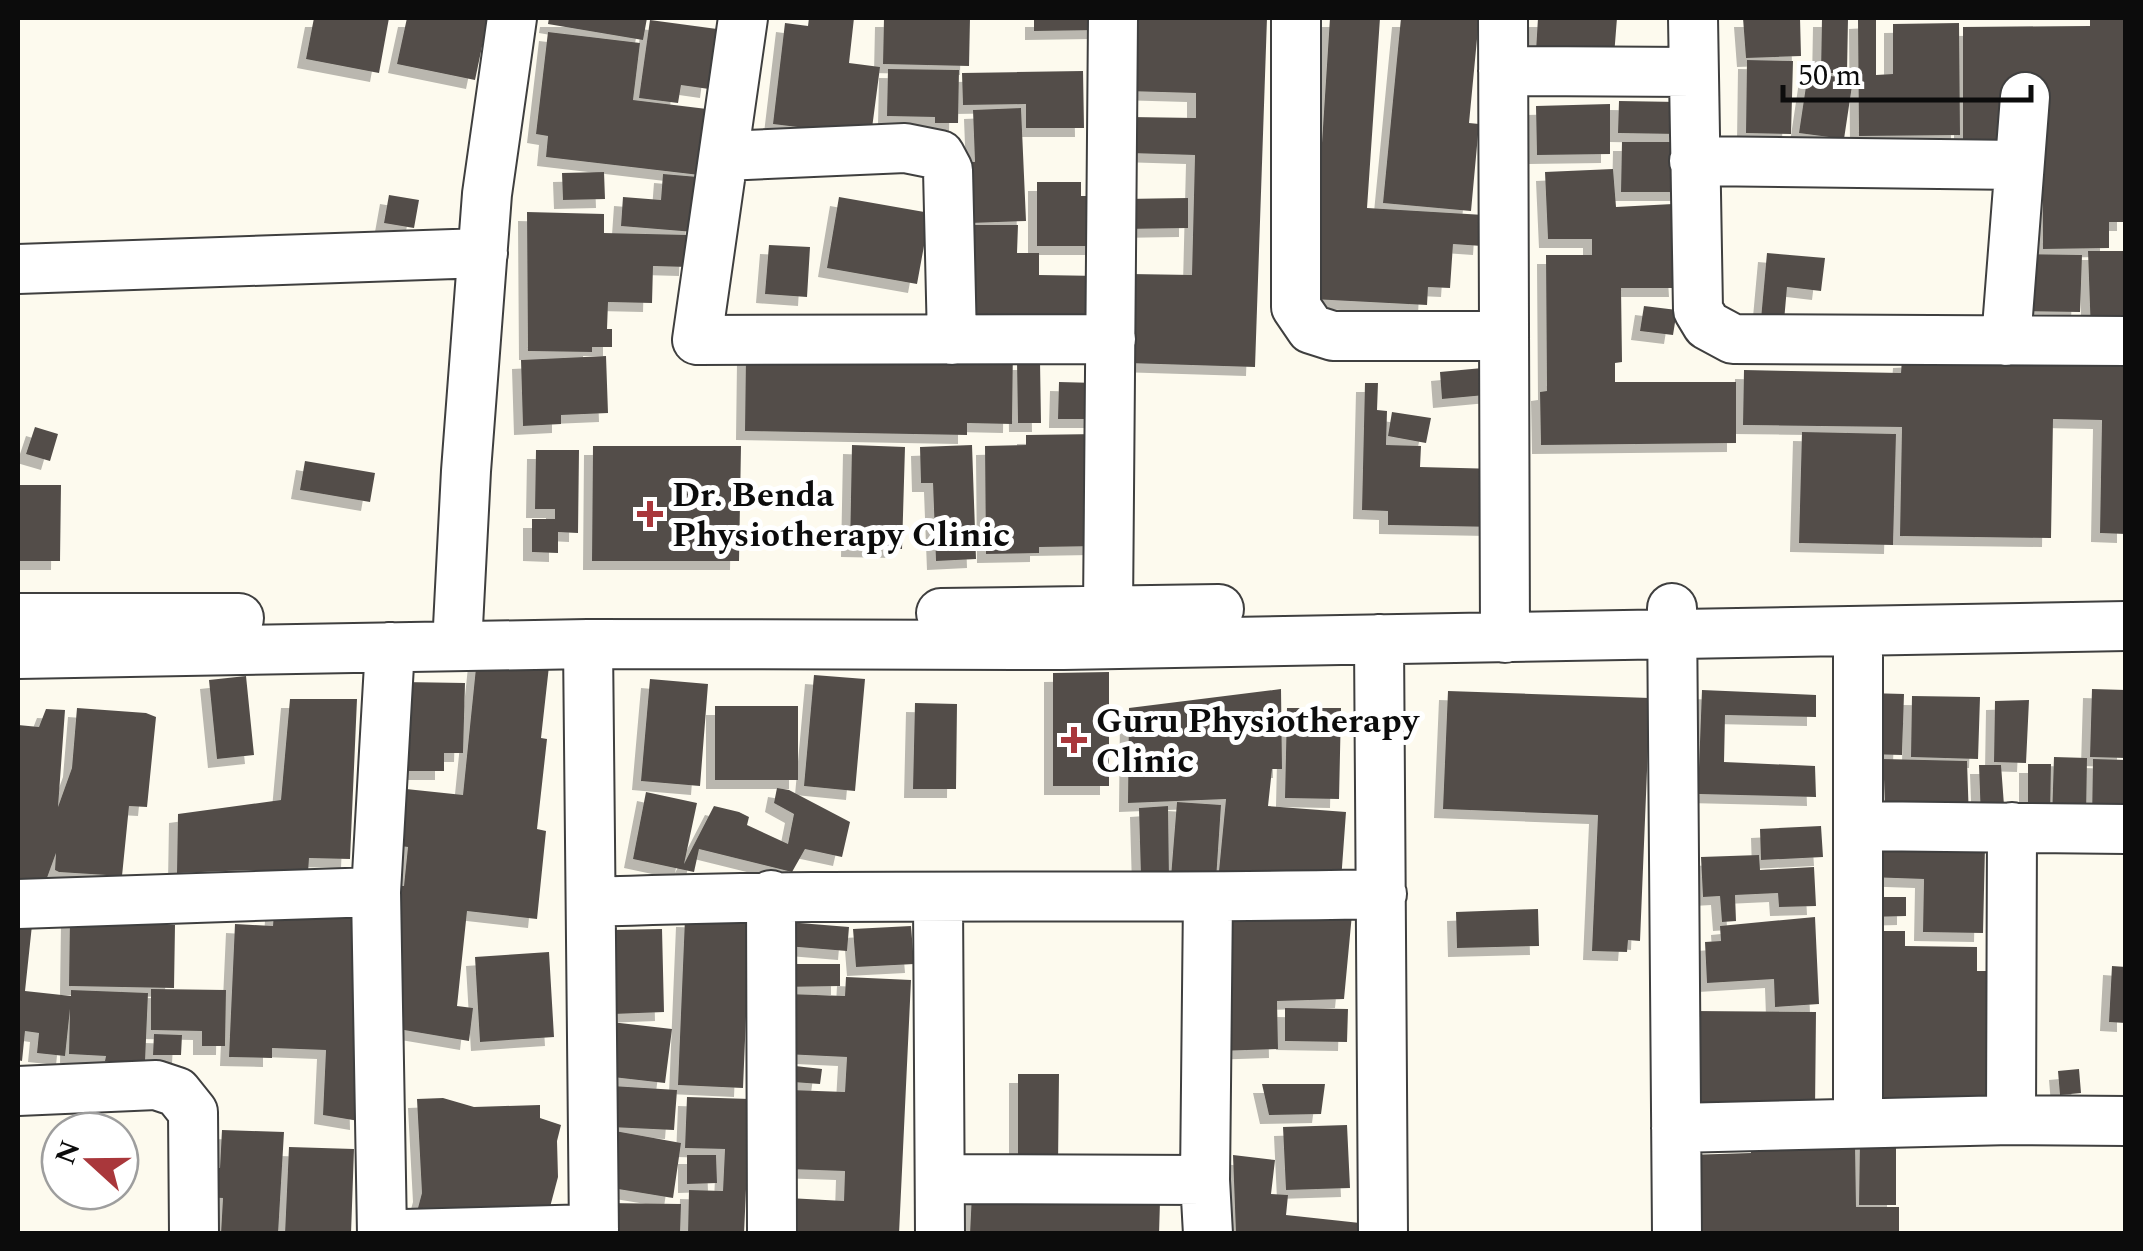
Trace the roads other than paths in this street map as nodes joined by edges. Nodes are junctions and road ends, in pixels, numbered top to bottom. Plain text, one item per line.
1 (512, 18) edge
2 (743, 18) edge
3 (1113, 18) edge
4 (1296, 18) edge
5 (1503, 18) edge
6 (1692, 18) edge
7 (1502, 71) junction
8 (1692, 72) junction
9 (2026, 97) dead end
10 (724, 156) junction
11 (1694, 161) junction
12 (2019, 166) junction
13 (483, 253) junction
14 (18, 269) edge
15 (1502, 336) junction
16 (1110, 339) junction
17 (952, 340) junction
18 (2126, 340) edge
19 (2006, 341) junction
20 (2126, 601) edge
21 (1108, 611) junction
22 (18, 618) edge
23 (1672, 621) junction
24 (1504, 623) junction
25 (2126, 626) edge
26 (457, 631) junction
27 (1858, 631) junction
28 (1379, 639) junction
29 (588, 644) junction
30 (390, 647) junction
31 (18, 654) edge
32 (1858, 826) junction
33 (2012, 827) junction
34 (2126, 829) edge
35 (376, 892) junction
36 (1382, 894) junction
37 (771, 895) junction
38 (1208, 898) junction
39 (938, 899) junction
40 (591, 902) junction
41 (18, 904) edge
42 (18, 1091) edge
43 (2011, 1120) junction
44 (2126, 1122) edge
45 (1858, 1124) junction
46 (1676, 1128) junction
47 (940, 1180) junction
48 (1205, 1180) junction
49 (594, 1231) edge
50 (194, 1234) edge
51 (382, 1234) edge
52 (404, 1234) edge
53 (772, 1234) edge
54 (940, 1234) edge
55 (1208, 1234) edge
56 (1383, 1234) edge
57 (1677, 1234) edge

1 - 13 street
2 - 10 street
3 - 16 street
4 - 15 street
5 - 7 street
6 - 8 street
7 - 8 street
7 - 15 street
8 - 11 street
9 - 12 street
10 - 17 street
10 - 17 street
11 - 12 street
11 - 19 street
12 - 19 street
13 - 14 street
13 - 26 street
15 - 24 street
16 - 17 street
16 - 21 street
18 - 19 street
20 - 23 street
21 - 24 street
21 - 26 street
22 - 26 street
23 - 24 street
23 - 27 street
23 - 46 street
24 - 28 street
25 - 27 street
26 - 29 street
26 - 30 street
27 - 32 street
28 - 29 street
28 - 36 street
29 - 40 street
30 - 31 street
30 - 35 street
32 - 33 street
32 - 45 street
33 - 34 street
33 - 43 street
35 - 41 street
35 - 51 street
36 - 38 street
36 - 56 street
37 - 39 street
37 - 40 street
37 - 53 street
38 - 39 street
38 - 48 street
39 - 47 street
40 - 49 street
42 - 50 street
43 - 44 street
43 - 45 street
45 - 46 street
46 - 57 street
47 - 48 street
47 - 54 street
48 - 55 street
49 - 52 street

